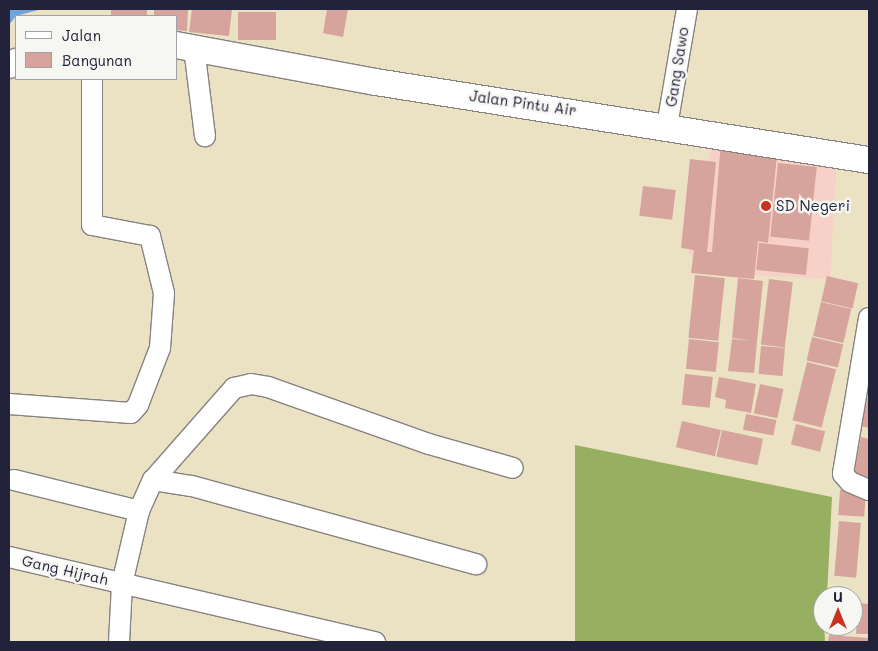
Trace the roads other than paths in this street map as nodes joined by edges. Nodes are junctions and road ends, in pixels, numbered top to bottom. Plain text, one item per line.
1 (686, 9) edge
2 (185, 46) edge
3 (92, 80) edge
4 (667, 126) junction
5 (205, 136) dead end
6 (869, 160) edge
7 (869, 318) edge
8 (9, 404) edge
9 (513, 468) dead end
10 (14, 480) dead end
11 (153, 480) junction
12 (869, 490) edge
13 (139, 511) junction
14 (9, 557) edge
15 (476, 564) dead end
16 (122, 584) junction
17 (119, 642) edge
18 (375, 642) edge

1 - 4 street, Gang Sawo
2 - 4 street, Jalan Pintu Air
2 - 5 street
3 - 8 street
4 - 6 street, Jalan Pintu Air
7 - 12 street
9 - 11 street
10 - 13 street
11 - 13 street
11 - 15 street
13 - 16 street
14 - 16 street, Gang Hijrah
16 - 17 street, Gang Hijrah
16 - 18 street

